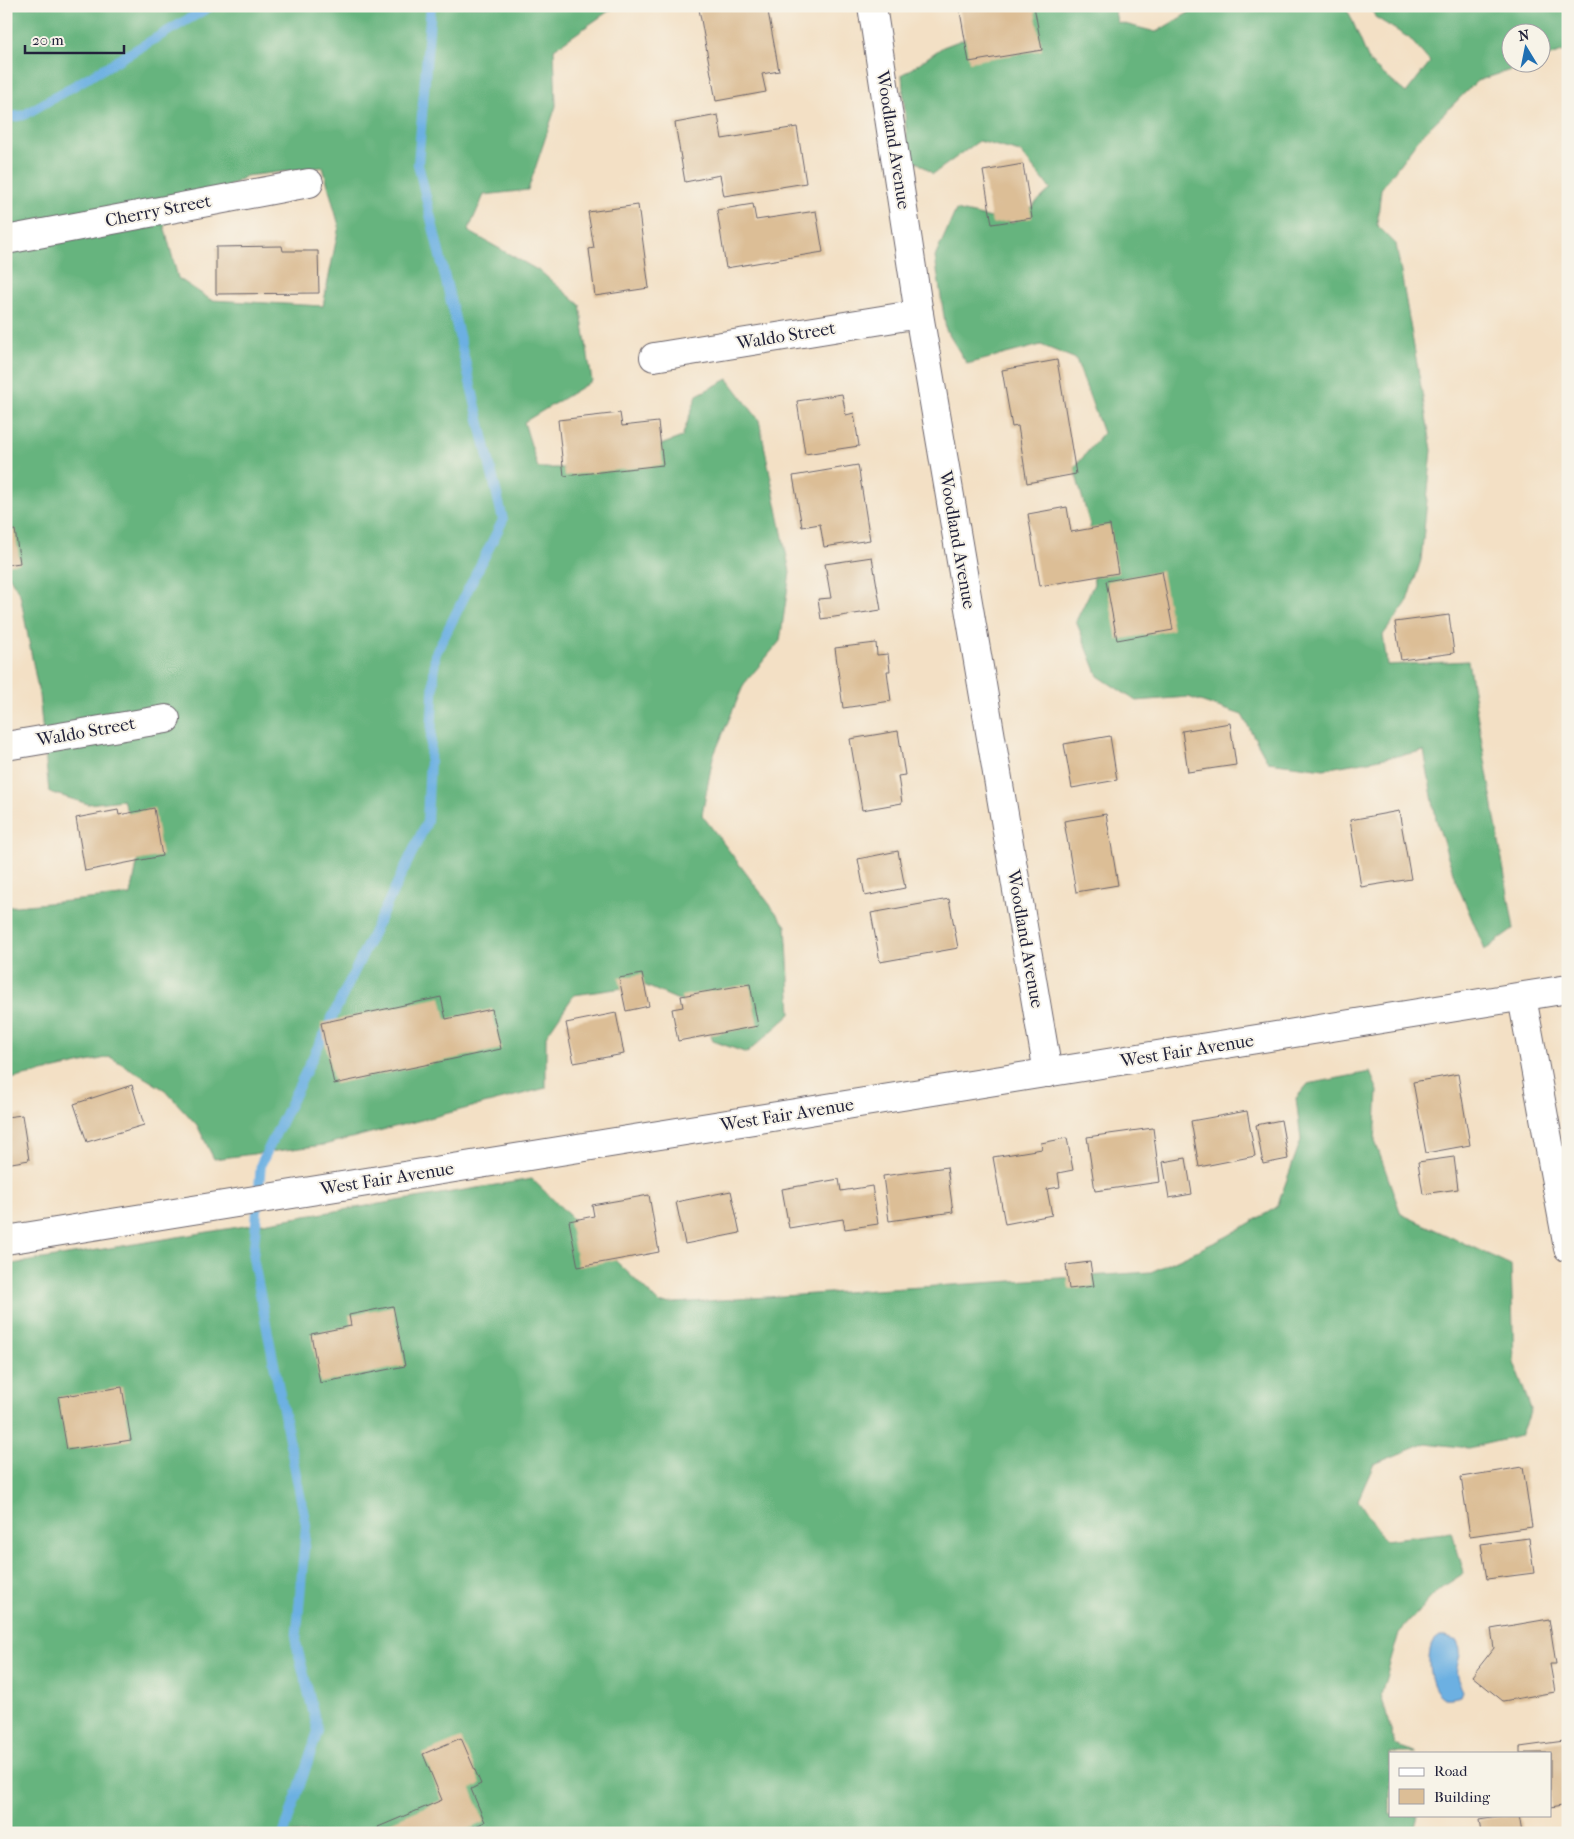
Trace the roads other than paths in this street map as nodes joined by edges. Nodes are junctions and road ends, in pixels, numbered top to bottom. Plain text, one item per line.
1 (872, 6) edge
2 (309, 183) dead end
3 (6, 240) edge
4 (919, 314) junction
5 (654, 357) dead end
6 (166, 719) dead end
7 (6, 746) edge
8 (1568, 989) edge
9 (1522, 997) junction
10 (1048, 1073) junction
11 (6, 1240) edge
12 (1568, 1248) edge

1 - 4 street, Woodland Avenue
2 - 3 street, Cherry Street
4 - 5 street, Waldo Street
4 - 10 street, Woodland Avenue
6 - 7 street, Waldo Street
8 - 9 street, West Fair Avenue
9 - 10 street, West Fair Avenue
9 - 12 street
10 - 11 street, West Fair Avenue

